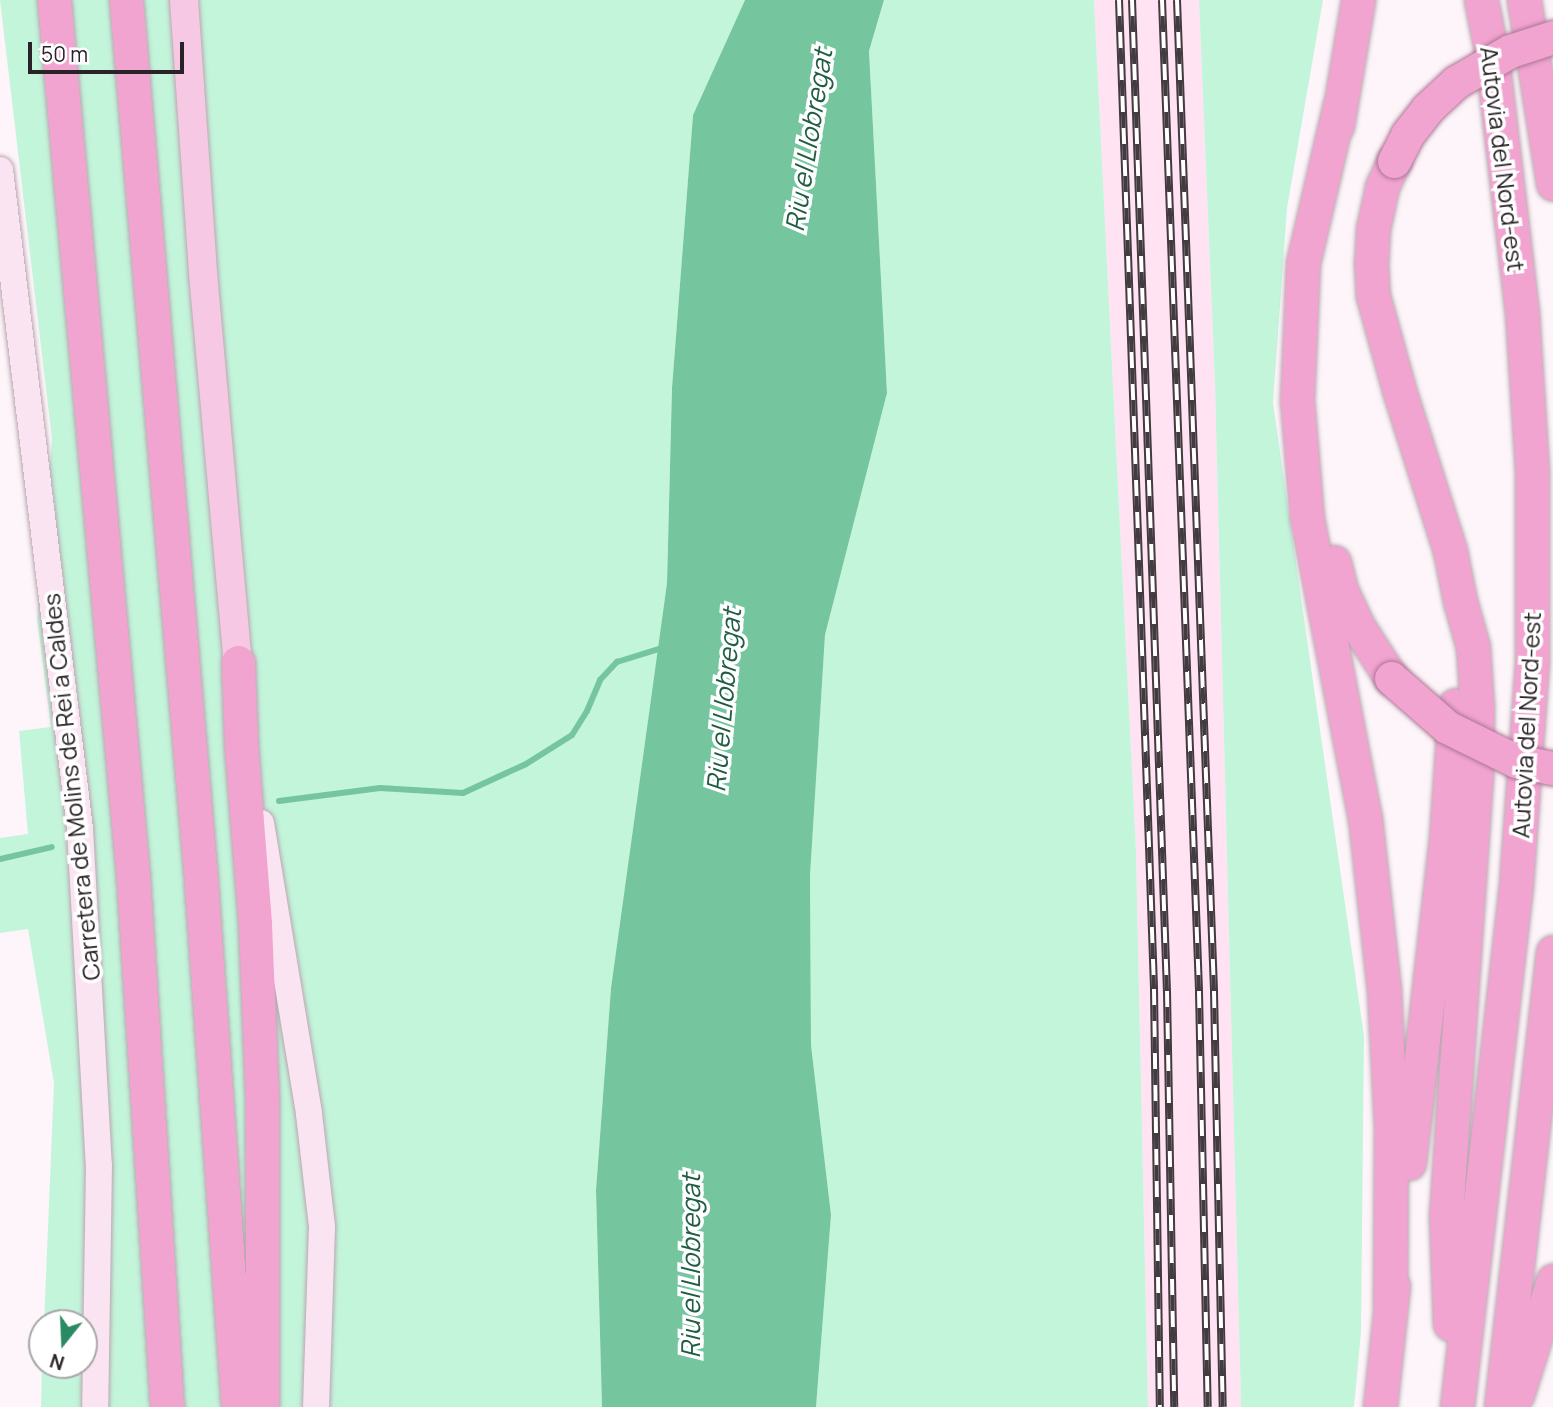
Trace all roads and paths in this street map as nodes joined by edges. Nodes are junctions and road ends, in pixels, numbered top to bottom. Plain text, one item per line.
1 (54, 0) edge
2 (126, 0) edge
3 (184, 0) edge
4 (1358, 0) edge
5 (1481, 0) edge
6 (1524, 0) edge
7 (1553, 37) edge
8 (1340, 104) junction
9 (0, 170) edge
10 (1553, 184) edge
11 (1460, 601) junction
12 (238, 662) junction
13 (1553, 768) edge
14 (1553, 952) edge
15 (1553, 1281) edge
16 (1390, 1308) junction
17 (95, 1407) edge
18 (167, 1407) edge
19 (238, 1407) edge
20 (262, 1407) edge
21 (316, 1407) edge
22 (1380, 1407) edge
23 (1457, 1407) edge
24 (1501, 1407) edge
25 (1513, 1407) edge

1 - 18 highway
2 - 19 highway
3 - 12 main road
4 - 8 highway
5 - 23 highway, Autovia del Nord-est
6 - 10 highway, Autovia del Nord-est
7 - 11 highway, bridge
8 - 13 highway, bridge
8 - 16 highway
9 - 17 main road, Carretera de Molins de Rei a Caldes
11 - 16 highway
11 - 23 highway
12 - 20 highway
12 - 21 main road
14 - 24 highway
15 - 25 highway
16 - 22 highway

